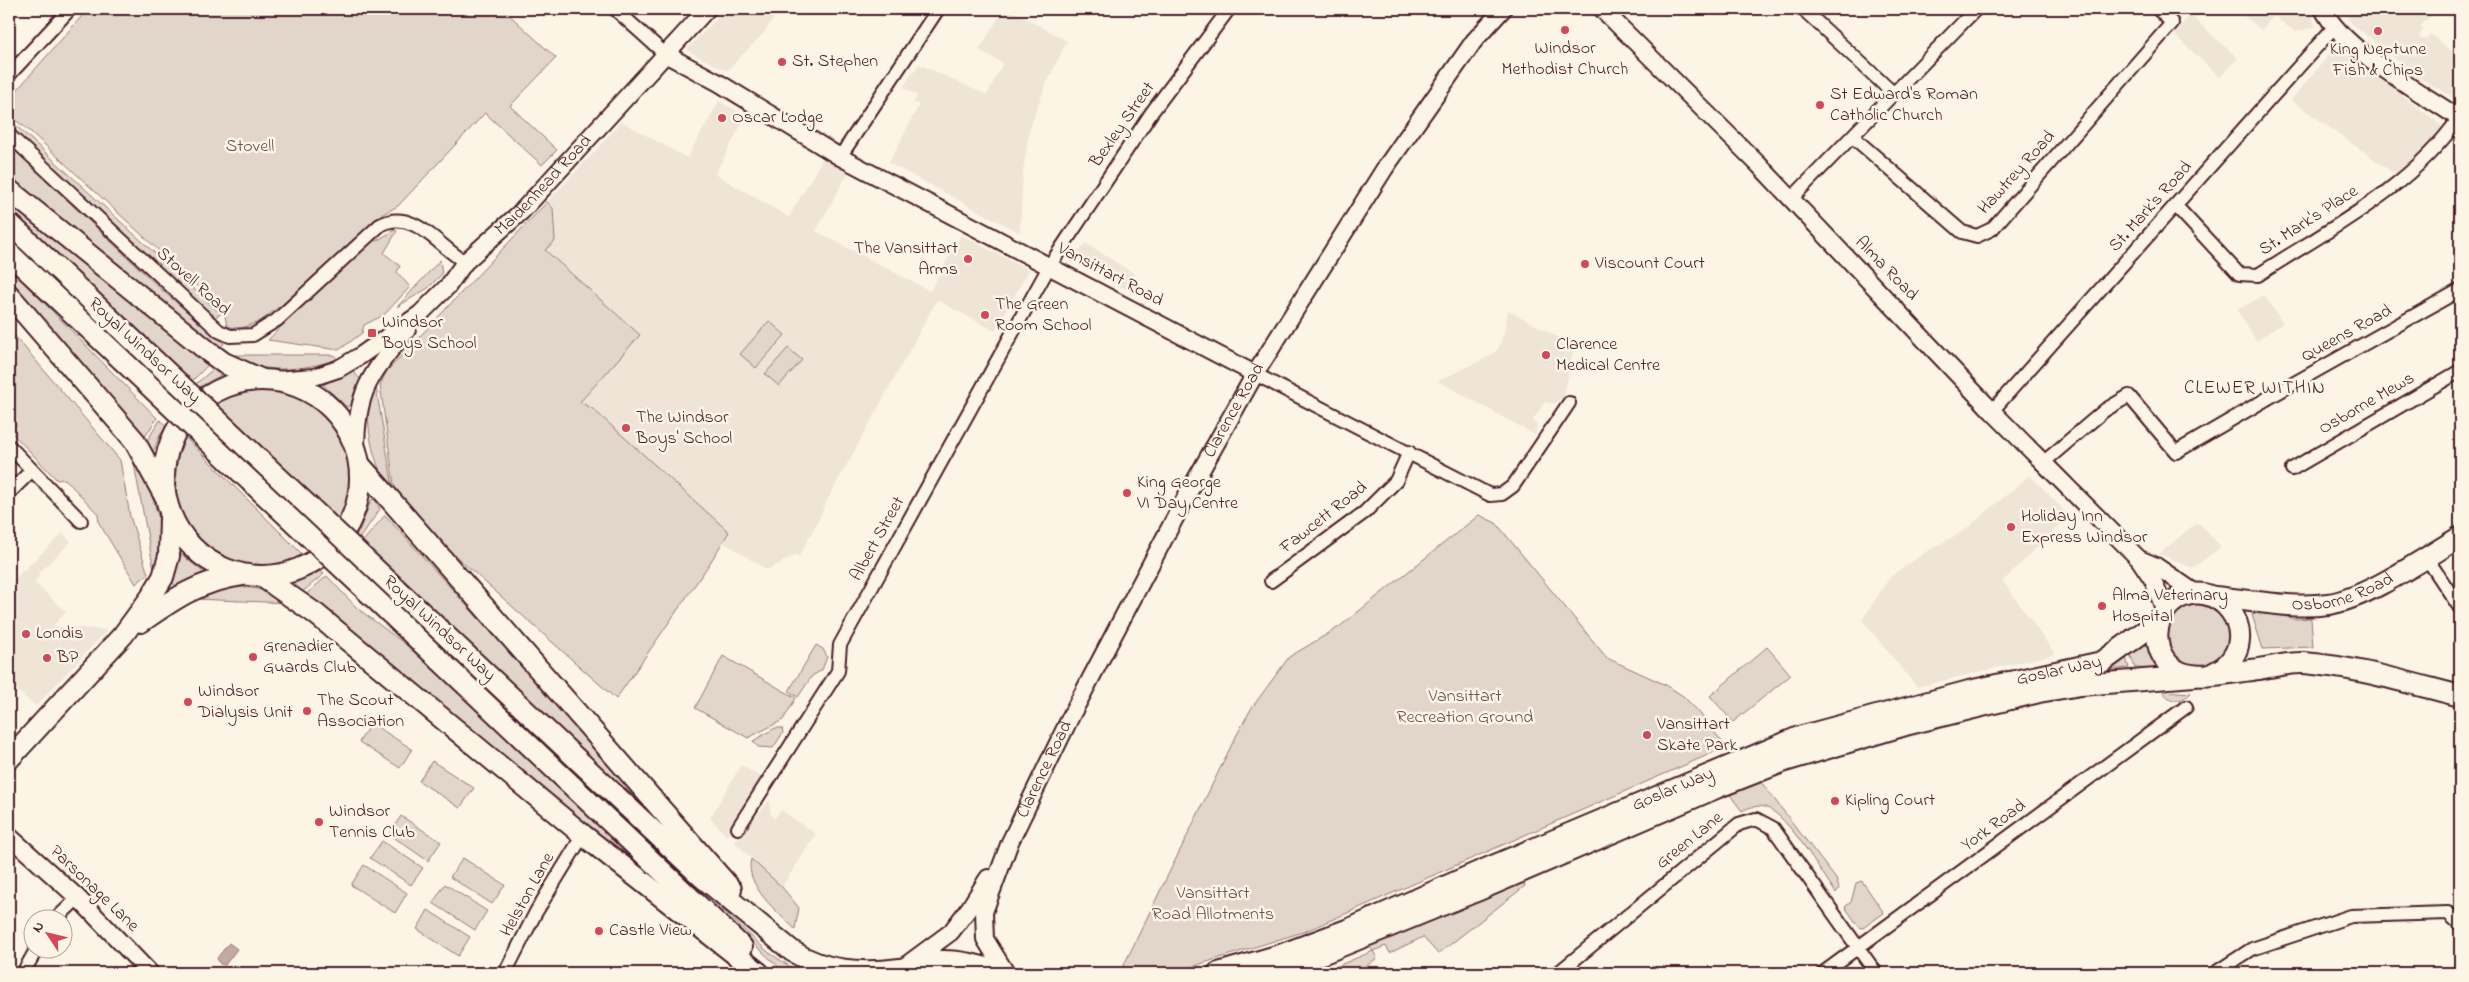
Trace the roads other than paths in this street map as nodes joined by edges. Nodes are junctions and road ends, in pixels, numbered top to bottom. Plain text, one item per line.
1 (70, 9) edge
2 (614, 9) edge
3 (708, 9) edge
4 (938, 9) edge
5 (1230, 9) edge
6 (1503, 9) edge
7 (1602, 9) edge
8 (1803, 9) edge
9 (1976, 9) edge
10 (2158, 9) edge
11 (2323, 9) edge
12 (2335, 26) junction
13 (665, 54) junction
14 (9, 75) edge
15 (1894, 94) junction
16 (2460, 118) edge
17 (9, 135) edge
18 (1853, 137) junction
19 (840, 157) junction
20 (9, 190) edge
21 (1791, 199) junction
22 (2175, 205) junction
23 (9, 223) edge
24 (9, 253) edge
25 (465, 262) junction
26 (1050, 265) junction
27 (2460, 290) edge
28 (9, 295) edge
29 (420, 314) junction
30 (2460, 371) edge
31 (1255, 374) junction
32 (269, 380) junction
33 (1569, 403) dead end
34 (1992, 410) junction
35 (9, 446) edge
36 (1409, 452) junction
37 (358, 458) junction
38 (2044, 462) junction
39 (2292, 468) dead end
40 (32, 470) junction
41 (9, 493) edge
42 (167, 503) junction
43 (81, 521) dead end
44 (2460, 537) edge
45 (2426, 557) junction
46 (2139, 559) junction
47 (253, 575) junction
48 (1270, 581) dead end
49 (2205, 595) junction
50 (2460, 608) edge
51 (2162, 616) junction
52 (123, 635) junction
53 (2202, 675) junction
54 (2460, 696) edge
55 (2186, 706) dead end
56 (9, 759) edge
57 (738, 828) dead end
58 (583, 835) junction
59 (9, 836) edge
60 (1010, 842) junction
61 (78, 898) junction
62 (65, 910) edge
63 (2460, 924) edge
64 (766, 932) junction
65 (1858, 948) junction
66 (30, 960) edge
67 (904, 972) edge
68 (23, 973) edge
69 (150, 973) edge
70 (505, 973) edge
71 (759, 973) edge
72 (768, 973) edge
73 (1004, 973) edge
74 (1218, 973) edge
75 (1275, 973) edge
76 (1558, 973) edge
77 (1823, 973) edge
78 (1876, 973) edge
79 (2215, 973) edge

1 - 14 street
2 - 13 street, Vansittart Road
3 - 13 street, Maidenhead Road
4 - 19 street
5 - 26 street, Bexley Street
6 - 31 street, Clarence Road
7 - 21 street, Alma Road
8 - 15 street
9 - 15 street
10 - 18 street, Hawtrey Road
11 - 12 street
12 - 16 street
12 - 22 street, St. Mark's Road
13 - 19 street, Vansittart Road
13 - 25 street, Maidenhead Road
15 - 18 street
16 - 22 street, St. Mark's Place
17 - 25 street, Stovell Road
18 - 21 street
19 - 26 street, Vansittart Road
20 - 32 main road
21 - 34 street, Alma Road
22 - 34 street, St. Mark's Road
23 - 64 main road, Royal Windsor Way, bridge
24 - 72 main road, Royal Windsor Way, bridge
25 - 29 street, Maidenhead Road
26 - 31 street, Vansittart Road
26 - 57 street, Albert Street
27 - 38 street, Queens Road
28 - 42 main road
29 - 32 street, Maidenhead Road
29 - 37 street, Maidenhead Road
30 - 39 street, Osborne Mews
31 - 36 street, Vansittart Road
31 - 60 street, Clarence Road
32 - 37 main road
32 - 42 main road
33 - 36 street, Vansittart Road
34 - 38 street, Alma Road
35 - 40 street
36 - 48 street, Fawcett Road
37 - 47 main road
37 - 64 main road
38 - 46 street, Alma Road
40 - 41 street
40 - 43 street
42 - 47 main road
42 - 52 main road
44 - 45 main road, Osborne Road
45 - 49 main road, Osborne Road
45 - 50 street
46 - 49 street, Alma Road
46 - 51 street, Alma Road
47 - 52 main road
47 - 58 main road
49 - 51 main road
49 - 53 main road
51 - 53 main road
51 - 74 main road, Goslar Way
52 - 56 main road
53 - 54 main road, Goslar Way
53 - 75 main road, Goslar Way
55 - 65 street, York Road
58 - 70 street, Helston Lane
58 - 71 main road
59 - 61 street, Parsonage Lane
60 - 67 street, Clarence Road
60 - 73 street, Clarence Road
61 - 62 street
61 - 69 street, Parsonage Lane
63 - 79 street
64 - 67 main road, Royal Windsor Way
65 - 76 street, Green Lane
65 - 77 street, York Road
65 - 78 street
66 - 68 street
67 - 73 main road

